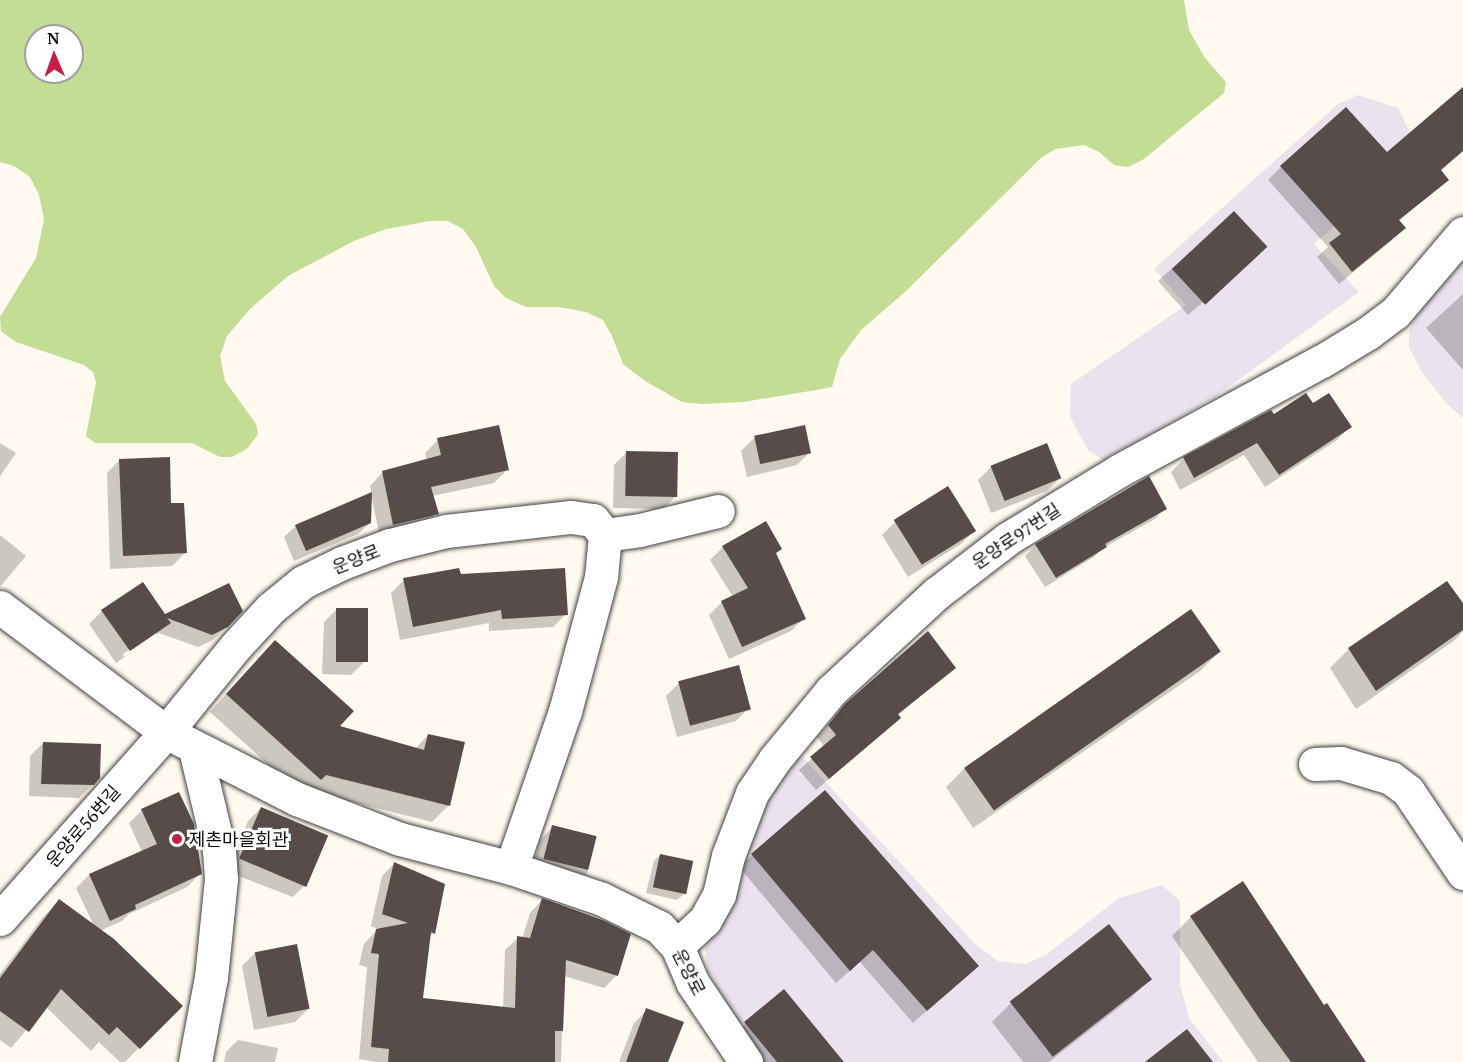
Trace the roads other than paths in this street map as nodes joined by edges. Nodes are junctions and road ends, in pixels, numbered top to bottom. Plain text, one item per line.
1 (1463, 233) edge
2 (718, 510) dead end
3 (605, 535) junction
4 (0, 607) edge
5 (166, 732) junction
6 (195, 749) junction
7 (1315, 764) dead end
8 (512, 868) junction
9 (1463, 873) edge
10 (0, 919) edge
11 (677, 946) junction
12 (195, 1062) edge
13 (746, 1062) edge

1 - 11 street, 운양로97번길
2 - 3 street
3 - 5 street, 운양로
3 - 8 street
4 - 5 street, 운양로
5 - 6 street, 운양로
5 - 10 street, 운양로56번길
6 - 8 street, 운양로
6 - 12 street
7 - 9 street
8 - 11 street, 운양로
11 - 13 street, 운양로

